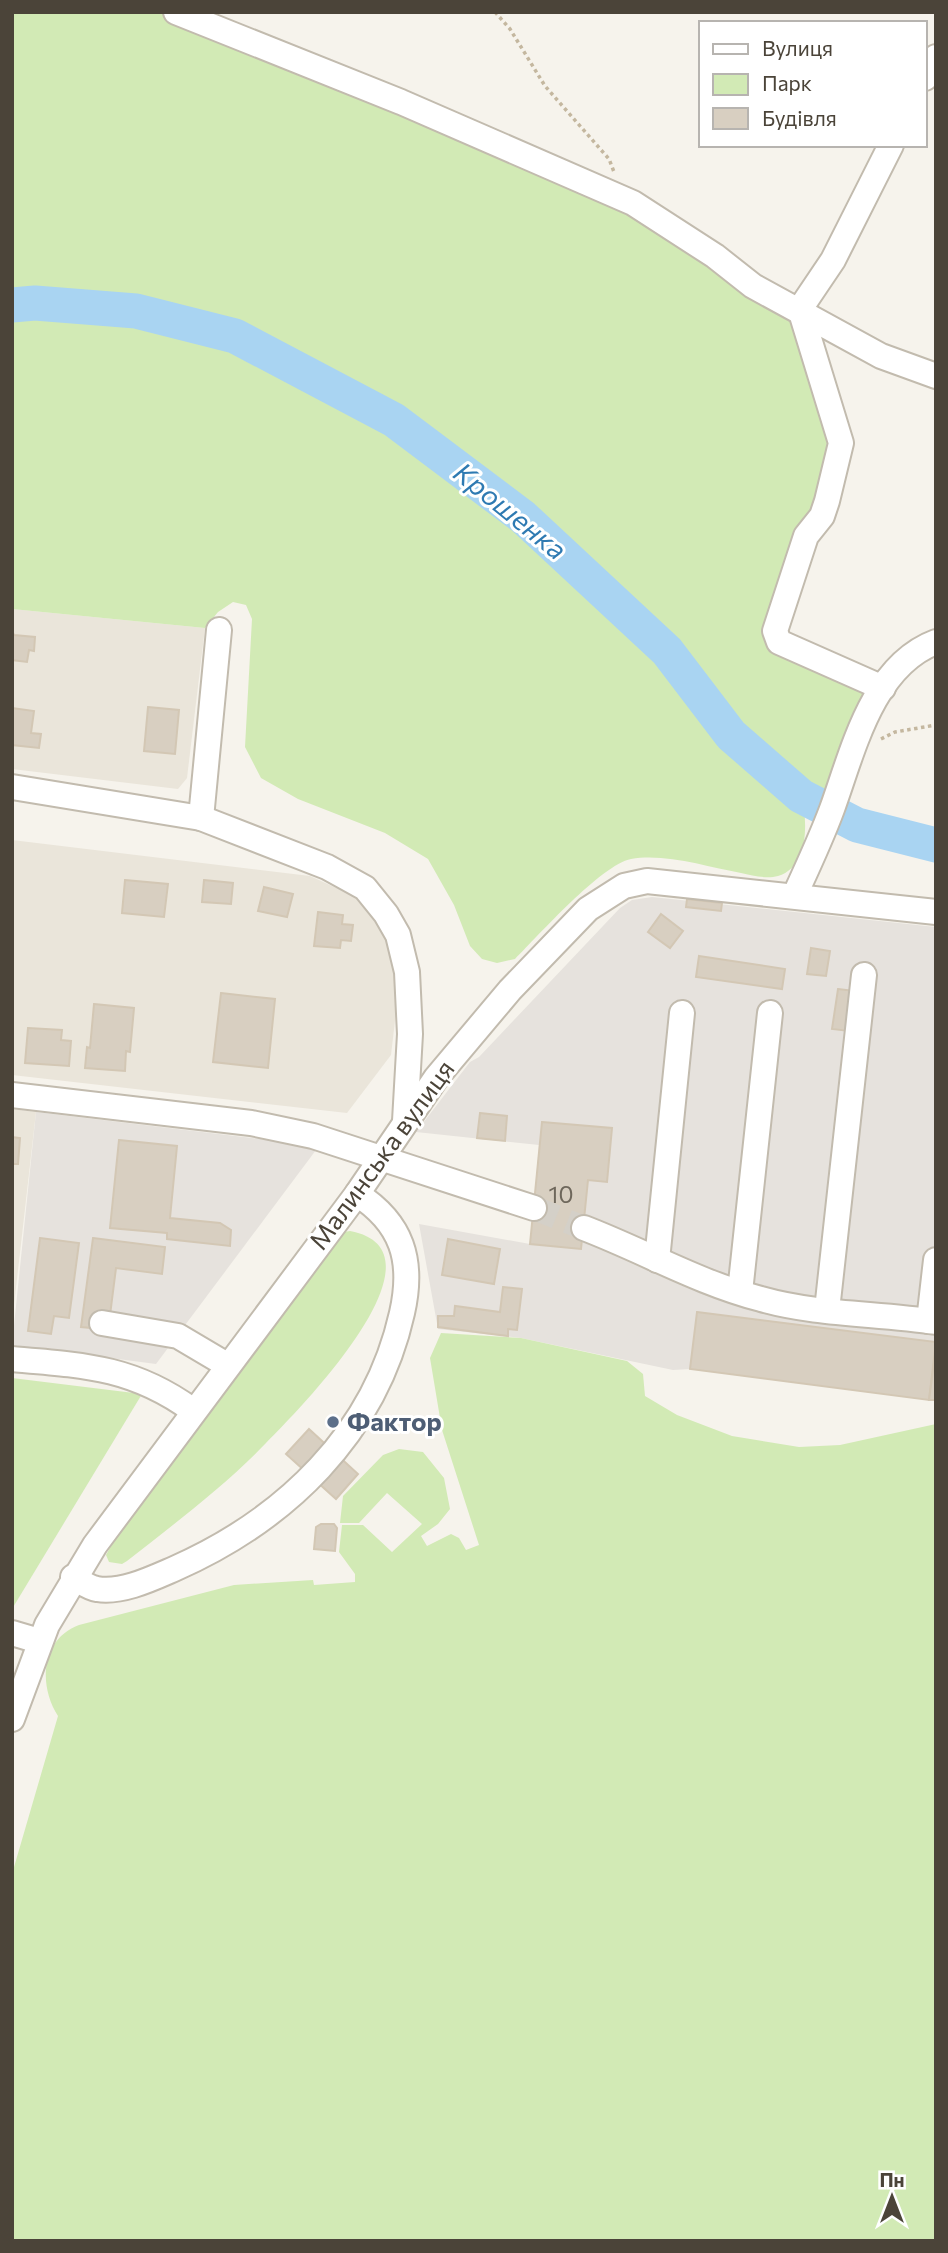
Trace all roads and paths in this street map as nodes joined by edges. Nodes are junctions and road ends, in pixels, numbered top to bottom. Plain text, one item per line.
1 (495, 12) edge
2 (183, 14) edge
3 (936, 57) edge
4 (927, 74) edge
5 (890, 147) edge
6 (633, 203) junction
7 (800, 309) junction
8 (936, 376) edge
9 (219, 630) dead end
10 (936, 642) edge
11 (883, 688) junction
12 (936, 725) edge
13 (850, 759) junction
14 (12, 787) edge
15 (201, 818) junction
16 (796, 893) junction
17 (936, 912) edge
18 (864, 975) dead end
19 (682, 1013) dead end
20 (770, 1013) dead end
21 (12, 1095) edge
22 (405, 1122) junction
23 (381, 1157) junction
24 (357, 1194) junction
25 (534, 1208) tunnel mouth
26 (583, 1228) tunnel mouth
27 (657, 1260) junction
28 (936, 1260) edge
29 (740, 1292) junction
30 (827, 1310) junction
31 (933, 1322) edge
32 (102, 1323) dead end
33 (12, 1359) edge
34 (227, 1365) junction
35 (192, 1410) junction
36 (74, 1577) junction
37 (12, 1633) edge
38 (39, 1641) junction
39 (12, 1719) edge

1 - 6 path
2 - 6 street
3 - 4 street
5 - 7 street
6 - 7 street
7 - 8 street
7 - 11 street
9 - 15 street
10 - 11 street
11 - 13 street
12 - 13 path
13 - 16 street
14 - 15 street
15 - 22 street
16 - 17 street, Малинська вулиця
16 - 22 street, Малинська вулиця
18 - 30 street
19 - 27 street
20 - 29 street
21 - 23 street
22 - 23 street, Малинська вулиця
23 - 24 street, Малинська вулиця
23 - 25 street
24 - 34 street, Малинська вулиця
24 - 36 street
26 - 27 street
27 - 29 street
28 - 31 street
29 - 30 street
30 - 31 street
32 - 34 street
33 - 35 street
34 - 35 street, Малинська вулиця
35 - 36 street, Малинська вулиця
36 - 38 street, Малинська вулиця
37 - 38 street
38 - 39 street, Малинська вулиця

